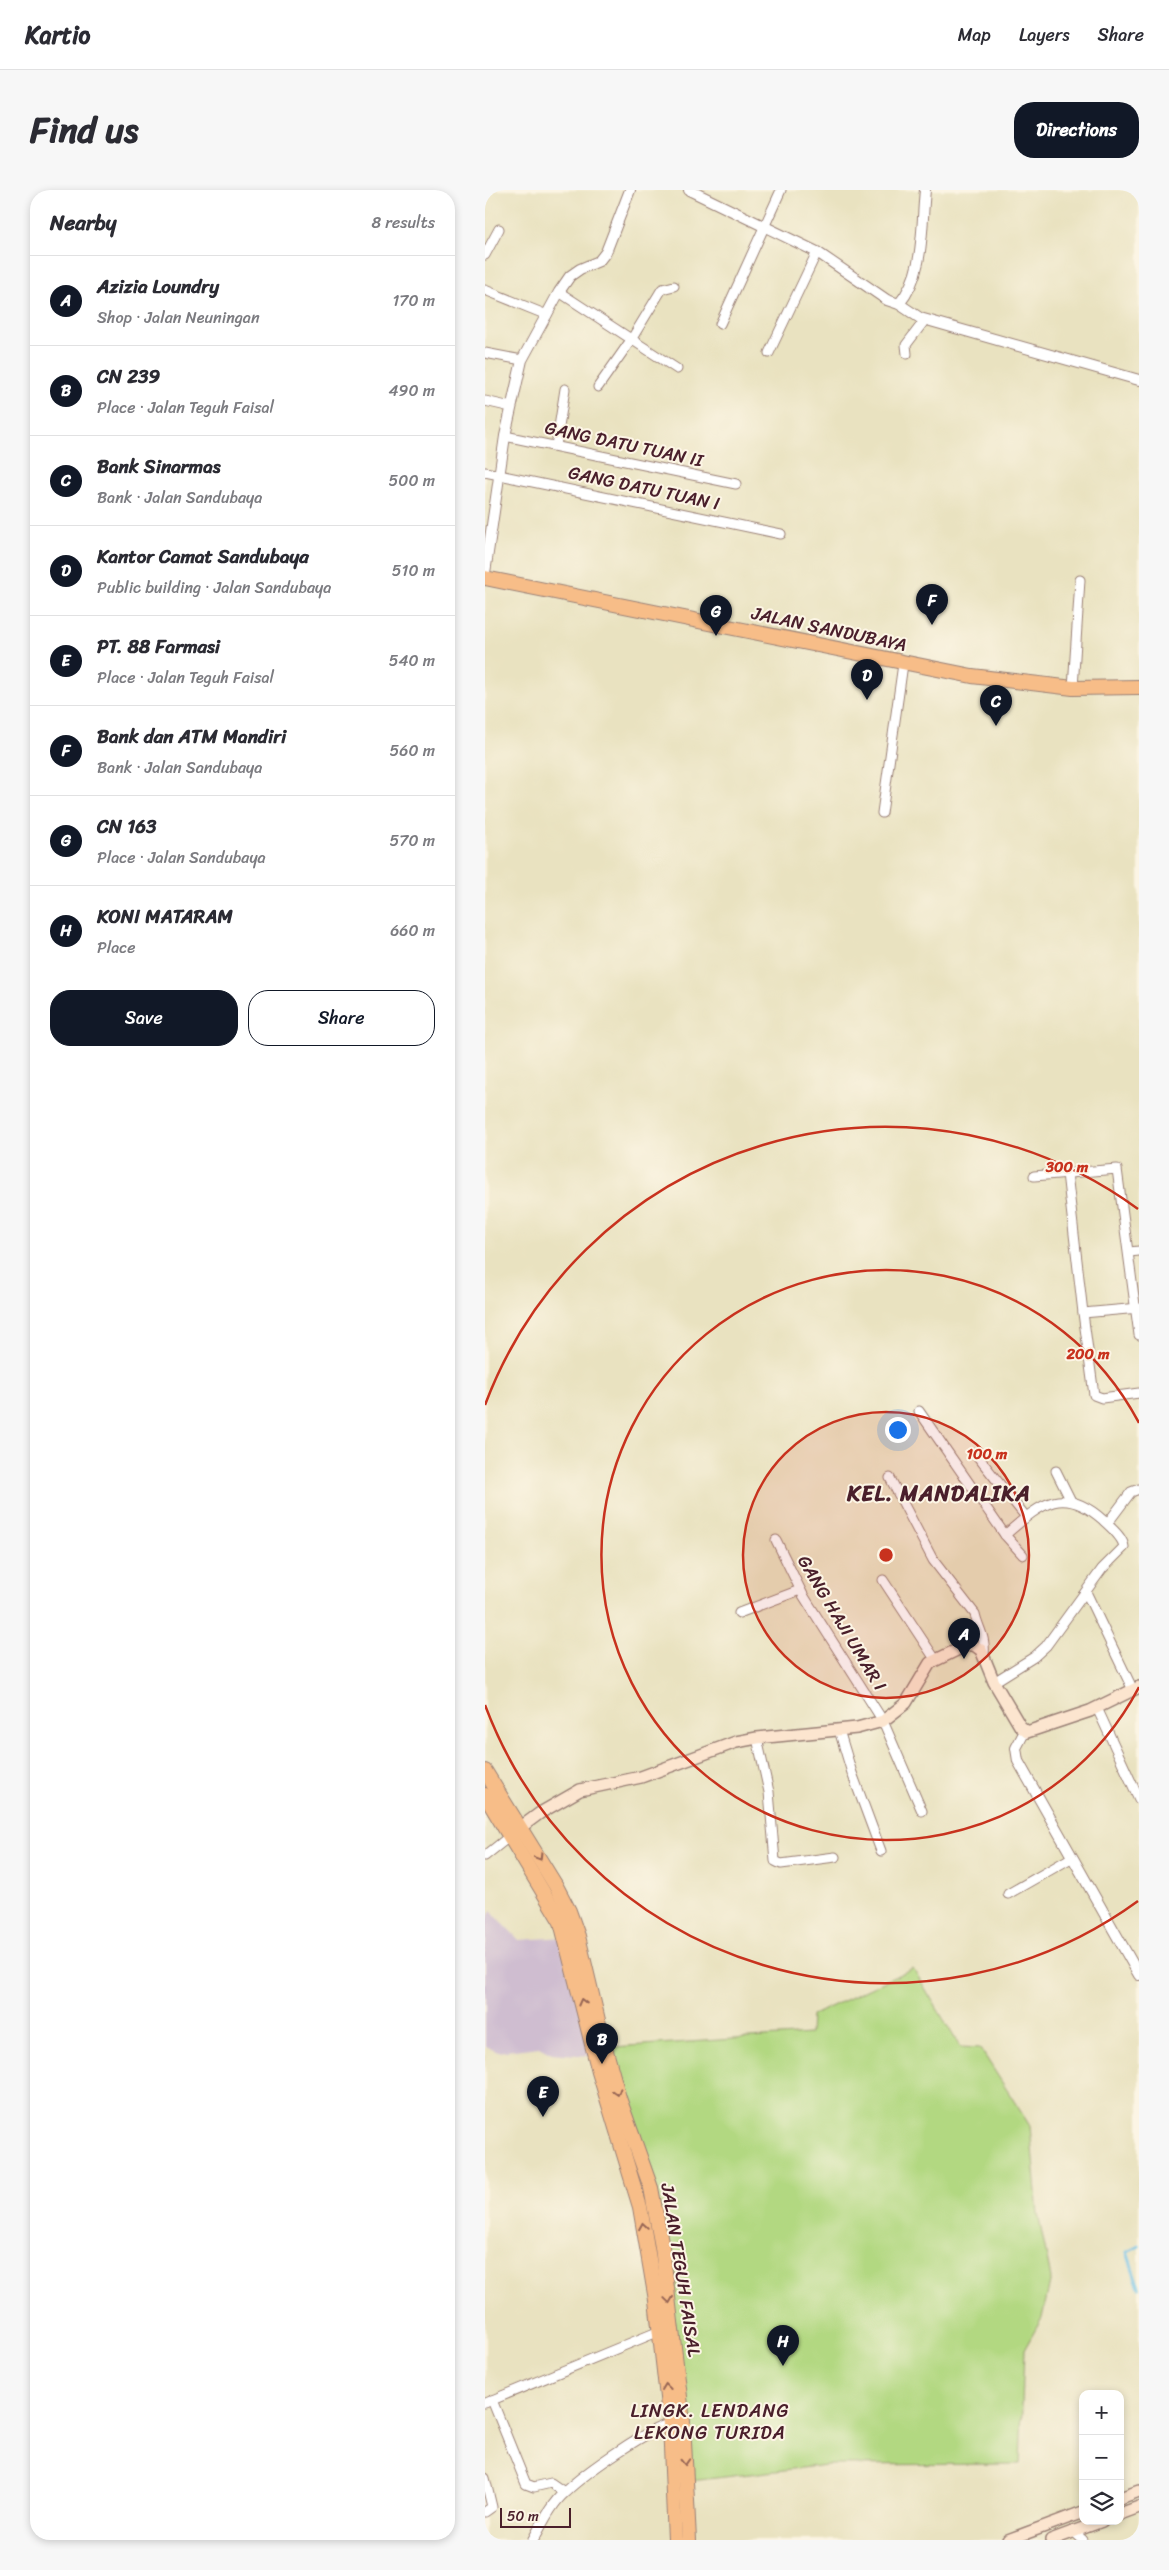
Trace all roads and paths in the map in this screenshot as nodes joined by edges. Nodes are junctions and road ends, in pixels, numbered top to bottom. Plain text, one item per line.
1 (630, 190) edge
2 (689, 190) edge
3 (781, 190) edge
4 (925, 190) edge
5 (766, 226) junction
6 (499, 229) dead end
7 (817, 252) junction
8 (485, 255) edge
9 (674, 286) dead end
10 (485, 290) edge
11 (559, 292) junction
12 (899, 304) junction
13 (547, 315) junction
14 (925, 320) junction
15 (720, 324) dead end
16 (631, 340) junction
17 (485, 353) edge
18 (769, 353) dead end
19 (907, 354) dead end
20 (522, 360) junction
21 (677, 369) dead end
22 (1139, 380) edge
23 (598, 388) dead end
24 (565, 389) dead end
25 (485, 401) edge
26 (511, 407) junction
27 (505, 436) junction
28 (556, 446) junction
29 (485, 472) edge
30 (499, 475) junction
31 (736, 484) dead end
32 (781, 534) dead end
33 (485, 573) edge
34 (485, 578) edge
35 (1080, 580) dead end
36 (903, 664) junction
37 (1073, 688) junction
38 (1139, 688) edge
39 (882, 813) dead end
40 (1067, 1173) junction
41 (1033, 1176) dead end
42 (1139, 1251) edge
43 (1129, 1252) junction
44 (1137, 1308) edge
45 (1083, 1313) junction
46 (1139, 1334) edge
47 (1139, 1393) edge
48 (919, 1411) dead end
49 (975, 1453) dead end
50 (1056, 1471) dead end
51 (890, 1478) dead end
52 (1139, 1489) edge
53 (1071, 1501) junction
54 (1026, 1517) junction
55 (1110, 1520) dead end
56 (1005, 1535) junction
57 (776, 1540) dead end
58 (1023, 1555) dead end
59 (883, 1580) dead end
60 (800, 1590) junction
61 (1085, 1592) junction
62 (739, 1614) dead end
63 (984, 1654) junction
64 (935, 1658) junction
65 (995, 1682) junction
66 (1136, 1688) edge
67 (1097, 1708) junction
68 (883, 1721) junction
69 (839, 1730) junction
70 (1025, 1731) junction
71 (757, 1738) junction
72 (485, 1771) edge
73 (485, 1795) edge
74 (1139, 1799) edge
75 (922, 1811) dead end
76 (515, 1831) junction
77 (881, 1851) dead end
78 (485, 1856) edge
79 (835, 1857) dead end
80 (1071, 1858) junction
81 (1008, 1894) dead end
82 (1139, 1975) edge
83 (661, 2247) junction
84 (646, 2249) junction
85 (666, 2329) junction
86 (489, 2401) edge
87 (677, 2423) junction
88 (485, 2478) edge
89 (1139, 2491) edge
90 (564, 2492) junction
91 (1124, 2497) edge
92 (1139, 2507) edge
93 (485, 2512) edge
94 (1124, 2513) edge
95 (1079, 2514) edge
96 (1049, 2525) junction
97 (1092, 2525) edge
98 (1074, 2532) junction
99 (1053, 2539) edge
100 (533, 2540) edge
101 (675, 2540) edge
102 (689, 2540) edge
103 (1009, 2540) edge
104 (1083, 2540) edge

1 - 11 street
2 - 5 street
3 - 5 street
4 - 12 street
5 - 7 street
5 - 15 street
6 - 8 street
7 - 12 street
7 - 18 street
9 - 16 street
10 - 13 street
11 - 13 street
11 - 16 street
12 - 14 street
13 - 20 street
14 - 19 street
14 - 22 street
16 - 21 street
16 - 23 street
17 - 20 street
20 - 26 street
24 - 28 street
25 - 26 street
26 - 27 street
27 - 28 street, GANG DATU TUAN II
27 - 30 street
28 - 31 street, GANG DATU TUAN II
29 - 30 street, GANG DATU TUAN I
30 - 32 street, GANG DATU TUAN I
30 - 33 street
34 - 36 highway, JALAN SANDUBAYA
35 - 37 street
36 - 37 highway, JALAN SANDUBAYA
36 - 39 street
37 - 38 highway, JALAN SANDUBAYA
40 - 41 street
40 - 43 street
40 - 45 street
42 - 43 street
43 - 44 street
44 - 45 street
44 - 46 street
45 - 47 street
48 - 56 street
49 - 54 street
50 - 53 street
51 - 63 street
52 - 55 street
53 - 54 street
53 - 61 street
54 - 56 street
56 - 58 street
57 - 60 street, GANG HAJI UMAR I
59 - 64 street
60 - 62 street
60 - 68 street, GANG HAJI UMAR I
61 - 65 street
61 - 66 street
63 - 64 main road
63 - 65 main road
64 - 68 main road
65 - 70 main road
66 - 67 main road
67 - 70 main road
67 - 74 street
68 - 69 main road
68 - 75 street, GANG HAJI UMAR I
69 - 71 main road
69 - 77 street
70 - 80 street
71 - 76 main road
71 - 79 street
72 - 76 highway, JALAN TEGUH FAISAL
73 - 76 highway, JALAN TEGUH FAISAL
76 - 78 street
76 -> 83 highway, JALAN TEGUH FAISAL
84 -> 76 highway, JALAN TEGUH FAISAL
80 - 81 street
80 - 82 street
83 - 84 highway
83 -> 85 highway, JALAN TEGUH FAISAL
84 - 85 highway, JALAN TEGUH FAISAL
85 - 86 street
85 - 87 highway, JALAN TEGUH FAISAL
86 - 90 street
87 - 90 street
87 - 101 highway, JALAN TEGUH FAISAL
87 -> 102 highway, JALAN TEGUH FAISAL
88 - 93 street
89 - 91 main road
90 - 100 street
92 - 94 main road
95 - 96 main road
96 - 99 main road
96 - 103 main road
97 - 98 main road
98 - 99 main road
98 - 104 street

